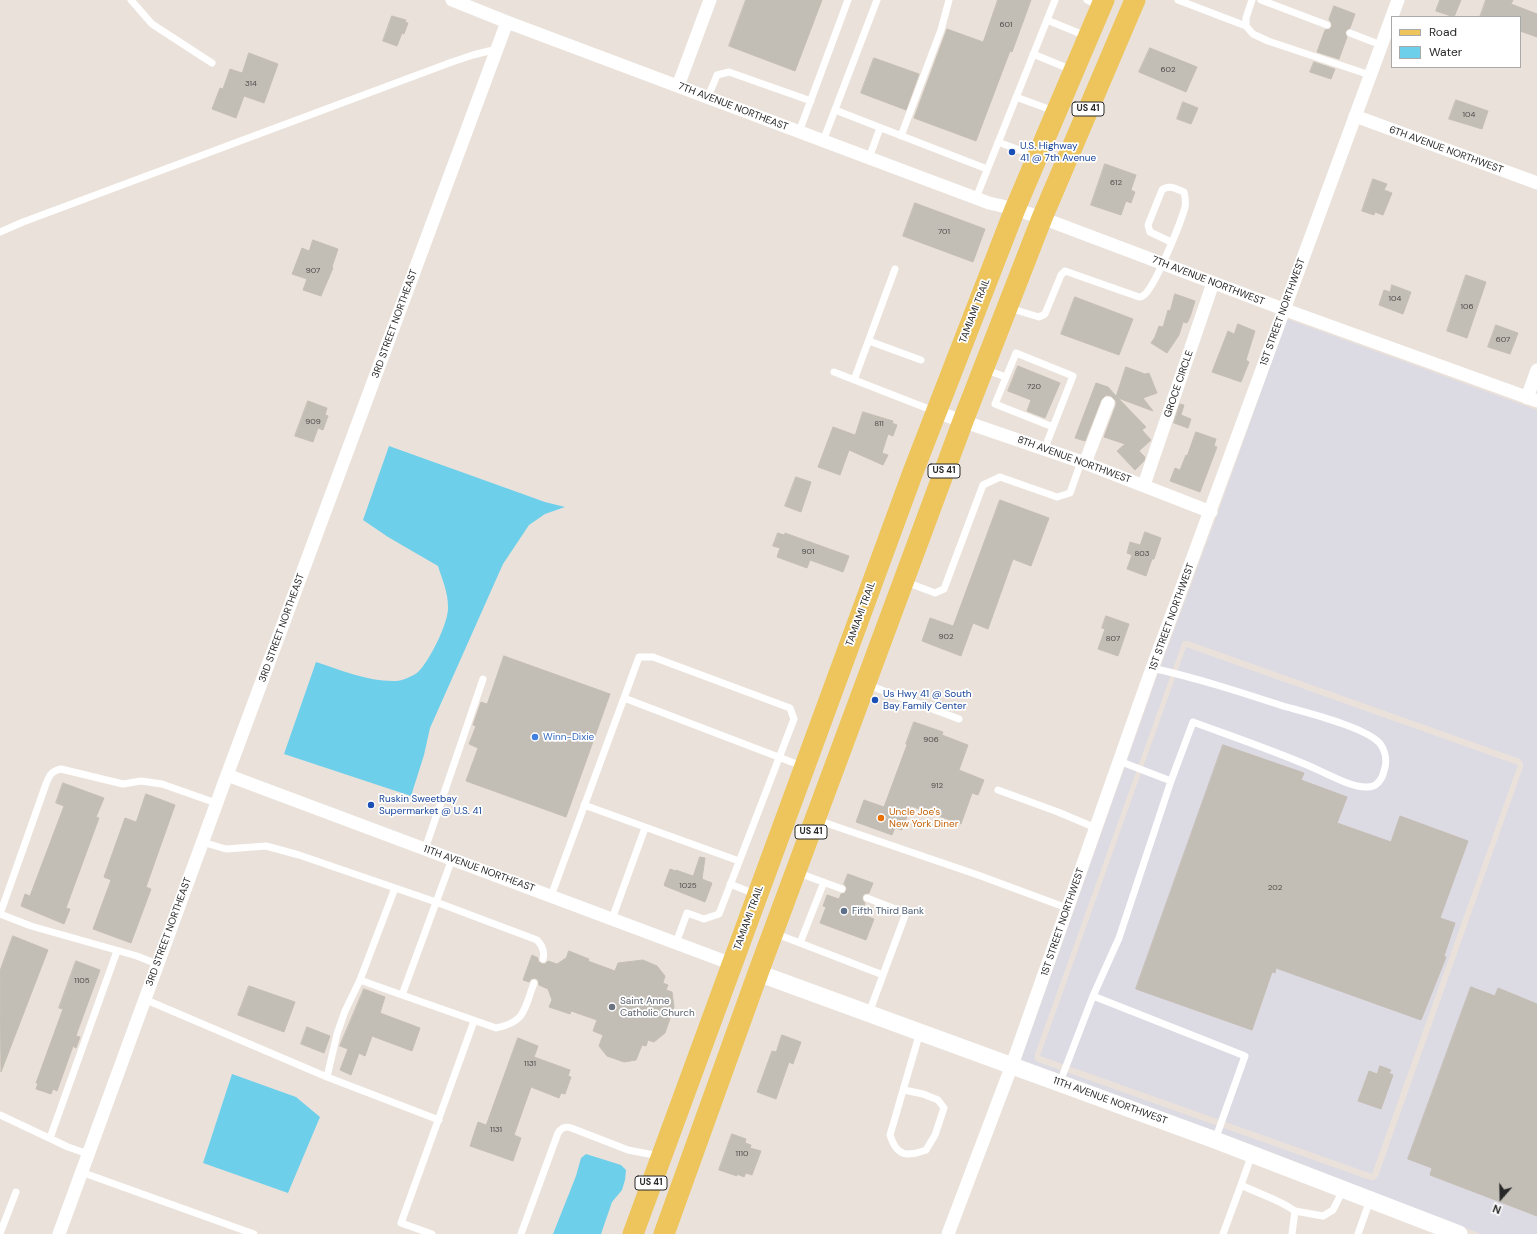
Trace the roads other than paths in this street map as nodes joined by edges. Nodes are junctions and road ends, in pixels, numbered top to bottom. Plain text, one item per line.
1 (131, 0) edge
2 (452, 0) edge
3 (710, 0) edge
4 (848, 0) edge
5 (877, 0) edge
6 (949, 0) edge
7 (1056, 0) edge
8 (1178, 0) edge
9 (1252, 0) edge
10 (1261, 0) edge
11 (1394, 1) edge
12 (1097, 2) edge
13 (1133, 3) edge
14 (1047, 20) junction
15 (507, 22) junction
16 (1327, 25) dead end
17 (1246, 26) junction
18 (1350, 33) dead end
19 (1088, 36) junction
20 (1381, 45) junction
21 (497, 49) junction
22 (1033, 54) junction
23 (212, 63) dead end
24 (1074, 71) junction
25 (1370, 75) junction
26 (678, 86) junction
27 (708, 97) junction
28 (1016, 97) junction
29 (811, 101) junction
30 (835, 110) junction
31 (1056, 112) junction
32 (1355, 116) junction
33 (880, 128) junction
34 (799, 132) junction
35 (902, 136) junction
36 (823, 140) junction
37 (998, 142) junction
38 (1037, 157) junction
39 (869, 158) junction
40 (987, 169) junction
41 (1537, 183) edge
42 (976, 198) junction
43 (1015, 209) junction
44 (1042, 218) junction
45 (0, 232) edge
46 (1171, 242) junction
47 (1162, 264) junction
48 (895, 269) dead end
49 (1213, 283) junction
50 (1007, 308) junction
51 (1283, 309) junction
52 (868, 341) junction
53 (921, 360) dead end
54 (983, 369) junction
55 (1537, 370) edge
56 (834, 372) dead end
57 (1006, 378) junction
58 (854, 380) junction
59 (1532, 399) edge
60 (1108, 403) dead end
61 (936, 412) junction
62 (963, 421) junction
63 (1052, 427) junction
64 (1044, 450) junction
65 (1083, 463) junction
66 (1144, 485) junction
67 (1211, 512) junction
68 (904, 581) junction
69 (1152, 668) junction
70 (483, 679) dead end
71 (866, 684) junction
72 (624, 698) junction
73 (959, 719) dead end
74 (779, 757) junction
75 (1119, 761) junction
76 (804, 766) junction
77 (227, 775) junction
78 (1171, 781) junction
79 (998, 790) dead end
80 (216, 804) junction
81 (584, 805) junction
82 (815, 820) junction
83 (645, 828) junction
84 (1096, 828) junction
85 (202, 842) junction
86 (425, 849) junction
87 (452, 859) junction
88 (739, 861) junction
89 (796, 872) junction
90 (824, 882) junction
91 (730, 884) junction
92 (395, 888) junction
93 (842, 889) dead end
94 (757, 894) junction
95 (551, 896) junction
96 (867, 898) dead end
97 (436, 902) junction
98 (1067, 908) junction
99 (0, 914) edge
100 (612, 919) junction
101 (744, 931) junction
102 (774, 933) junction
103 (676, 943) junction
104 (800, 943) junction
105 (117, 951) junction
106 (543, 959) dead end
107 (157, 964) junction
108 (732, 964) junction
109 (758, 973) junction
110 (883, 974) junction
111 (360, 980) junction
112 (534, 983) dead end
113 (402, 995) junction
114 (1093, 996) junction
115 (144, 999) junction
116 (869, 1013) junction
117 (474, 1021) junction
118 (920, 1032) junction
119 (733, 1042) junction
120 (1012, 1065) junction
121 (327, 1077) junction
122 (1060, 1082) junction
123 (904, 1090) junction
124 (0, 1115) edge
125 (439, 1120) junction
126 (50, 1138) junction
127 (1215, 1140) junction
128 (88, 1154) junction
129 (1252, 1154) junction
130 (661, 1157) junction
131 (81, 1172) junction
132 (1241, 1185) junction
133 (1344, 1189) junction
134 (16, 1192) dead end
135 (1370, 1200) junction
136 (1296, 1211) junction
137 (0, 1231) edge
138 (8, 1234) edge
139 (59, 1234) edge
140 (254, 1234) edge
141 (432, 1234) edge
142 (521, 1234) edge
143 (632, 1234) edge
144 (664, 1234) edge
145 (948, 1234) edge
146 (1223, 1234) edge
147 (1292, 1234) edge
148 (1358, 1234) edge
149 (1460, 1234) edge

1 - 23 lane
2 - 15 street, 7TH AVENUE NORTHEAST
3 - 26 street
4 - 29 lane
5 - 30 lane
6 - 35 lane
7 - 14 lane
8 - 17 lane
9 - 17 lane
10 - 16 lane
11 - 20 street, 1ST STREET NORTHWEST
12 - 19 main road, TAMIAMI TRAIL / US 41
13 - 44 main road, US 41
14 - 19 lane
14 - 22 lane
15 - 21 street, 3RD STREET NORTHEAST
15 - 26 street, 7TH AVENUE NORTHEAST
17 - 25 lane
18 - 20 lane
19 - 24 main road, TAMIAMI TRAIL / US 41
20 - 25 street, 1ST STREET NORTHWEST
21 - 45 lane
21 - 77 street, 3RD STREET NORTHEAST
22 - 24 lane
22 - 28 lane
24 - 31 main road, TAMIAMI TRAIL / US 41
25 - 32 street, 1ST STREET NORTHWEST
26 - 27 street, 7TH AVENUE NORTHEAST
27 - 29 lane
27 - 34 street, 7TH AVENUE NORTHEAST
28 - 31 lane
28 - 37 lane
29 - 34 lane
30 - 33 lane
30 - 36 lane
31 - 38 main road, TAMIAMI TRAIL / US 41
32 - 41 street, 6TH AVENUE NORTHWEST
32 - 51 street, 1ST STREET NORTHWEST
33 - 35 lane
33 - 39 lane
34 - 36 street, 7TH AVENUE NORTHEAST
35 - 40 lane
36 - 39 street, 7TH AVENUE NORTHEAST
37 - 38 lane
37 - 40 lane
38 - 43 main road, TAMIAMI TRAIL / US 41
39 - 42 street, 7TH AVENUE NORTHEAST
40 - 42 lane
42 - 43 street, 7TH AVENUE NORTHEAST
43 - 44 street, 7TH AVENUE NORTHWEST
43 - 61 main road, TAMIAMI TRAIL / US 41
44 - 47 street, 7TH AVENUE NORTHWEST
44 - 50 main road, US 41
46 - 46 lane
46 - 47 lane
47 - 49 street, 7TH AVENUE NORTHWEST
47 - 50 lane
48 - 52 lane
49 - 51 street, 7TH AVENUE NORTHWEST
49 - 66 street, GROCE CIRCLE
50 - 54 main road, US 41
51 - 59 street, 7TH AVENUE NORTHWEST
51 - 67 street, 1ST STREET NORTHWEST
52 - 53 lane
52 - 58 lane
54 - 57 lane
54 - 62 main road, US 41
55 - 59 street
56 - 58 lane
57 - 63 lane
57 - 63 lane
58 - 61 lane
60 - 65 street
61 - 62 street, 8TH AVENUE NORTHWEST
61 - 76 main road, TAMIAMI TRAIL / US 41
62 - 64 street, 8TH AVENUE NORTHWEST
62 - 68 main road, US 41
63 - 64 lane
64 - 65 street, 8TH AVENUE NORTHWEST
65 - 66 street, 8TH AVENUE NORTHWEST
65 - 68 lane
66 - 67 street, 8TH AVENUE NORTHWEST
67 - 69 street, 1ST STREET NORTHWEST
68 - 71 main road, US 41
69 - 75 street, 1ST STREET NORTHWEST
69 - 78 lane
70 - 86 lane
71 - 73 lane
71 - 82 main road, US 41
72 - 74 lane
72 - 74 lane
72 - 81 lane
74 - 76 lane
74 - 88 lane
75 - 78 lane
75 - 84 street, 1ST STREET NORTHWEST
76 - 94 main road, TAMIAMI TRAIL / US 41
77 - 80 street, 3RD STREET NORTHEAST
77 - 86 street, 11TH AVENUE NORTHEAST
78 - 114 lane
79 - 84 lane
80 - 85 street, 3RD STREET NORTHEAST
80 - 99 lane
81 - 83 lane
81 - 95 lane
82 - 89 main road, US 41
82 - 98 lane
83 - 88 lane
83 - 100 lane
84 - 98 street, 1ST STREET NORTHWEST
85 - 92 lane
85 - 107 street, 3RD STREET NORTHEAST
86 - 87 street, 11TH AVENUE NORTHEAST
87 - 95 street, 11TH AVENUE NORTHEAST
87 - 97 lane
88 - 91 lane
89 - 90 lane
89 - 102 main road, US 41
90 - 93 lane
90 - 104 lane
91 - 94 lane
91 - 103 lane
92 - 97 lane
92 - 111 lane
94 - 101 main road, TAMIAMI TRAIL / US 41
95 - 100 street, 11TH AVENUE NORTHEAST
96 - 110 lane
97 - 106 lane
97 - 113 lane
98 - 120 street, 1ST STREET NORTHWEST
99 - 105 lane
100 - 103 street, 11TH AVENUE NORTHEAST
101 - 108 main road, TAMIAMI TRAIL / US 41
101 - 109 main road
102 - 104 lane
102 - 109 main road, US 41
103 - 108 street, 11TH AVENUE NORTHEAST
104 - 110 lane
105 - 107 lane
105 - 126 lane
107 - 115 street, 3RD STREET NORTHEAST
108 - 119 main road
108 - 130 main road, TAMIAMI TRAIL / US 41
109 - 116 street, 11TH AVENUE NORTHWEST
109 - 119 main road, US 41
110 - 116 lane
111 - 113 lane
111 - 121 lane
112 - 117 lane
113 - 117 lane
114 - 122 lane
114 - 127 lane
115 - 121 lane
115 - 128 street, 3RD STREET NORTHEAST
116 - 118 street, 11TH AVENUE NORTHWEST
117 - 125 lane
118 - 120 street, 11TH AVENUE NORTHWEST
118 - 123 lane
119 - 144 main road, US 41
120 - 122 street, 11TH AVENUE NORTHWEST
120 - 145 street, 1ST STREET NORTHWEST
121 - 125 lane
122 - 127 street, 11TH AVENUE NORTHWEST
123 - 123 lane
124 - 126 lane
125 - 141 lane
126 - 128 lane
127 - 129 street, 11TH AVENUE NORTHWEST
128 - 131 street, 3RD STREET NORTHEAST
129 - 132 lane
129 - 133 street, 11TH AVENUE NORTHWEST
130 - 142 lane
130 - 143 main road, TAMIAMI TRAIL / US 41
131 - 139 street, 3RD STREET NORTHEAST
131 - 140 lane
132 - 136 lane
132 - 146 lane
133 - 135 street, 11TH AVENUE NORTHWEST
133 - 136 lane
134 - 137 lane
135 - 148 lane
135 - 149 street, 11TH AVENUE NORTHWEST
136 - 147 lane
137 - 138 lane

